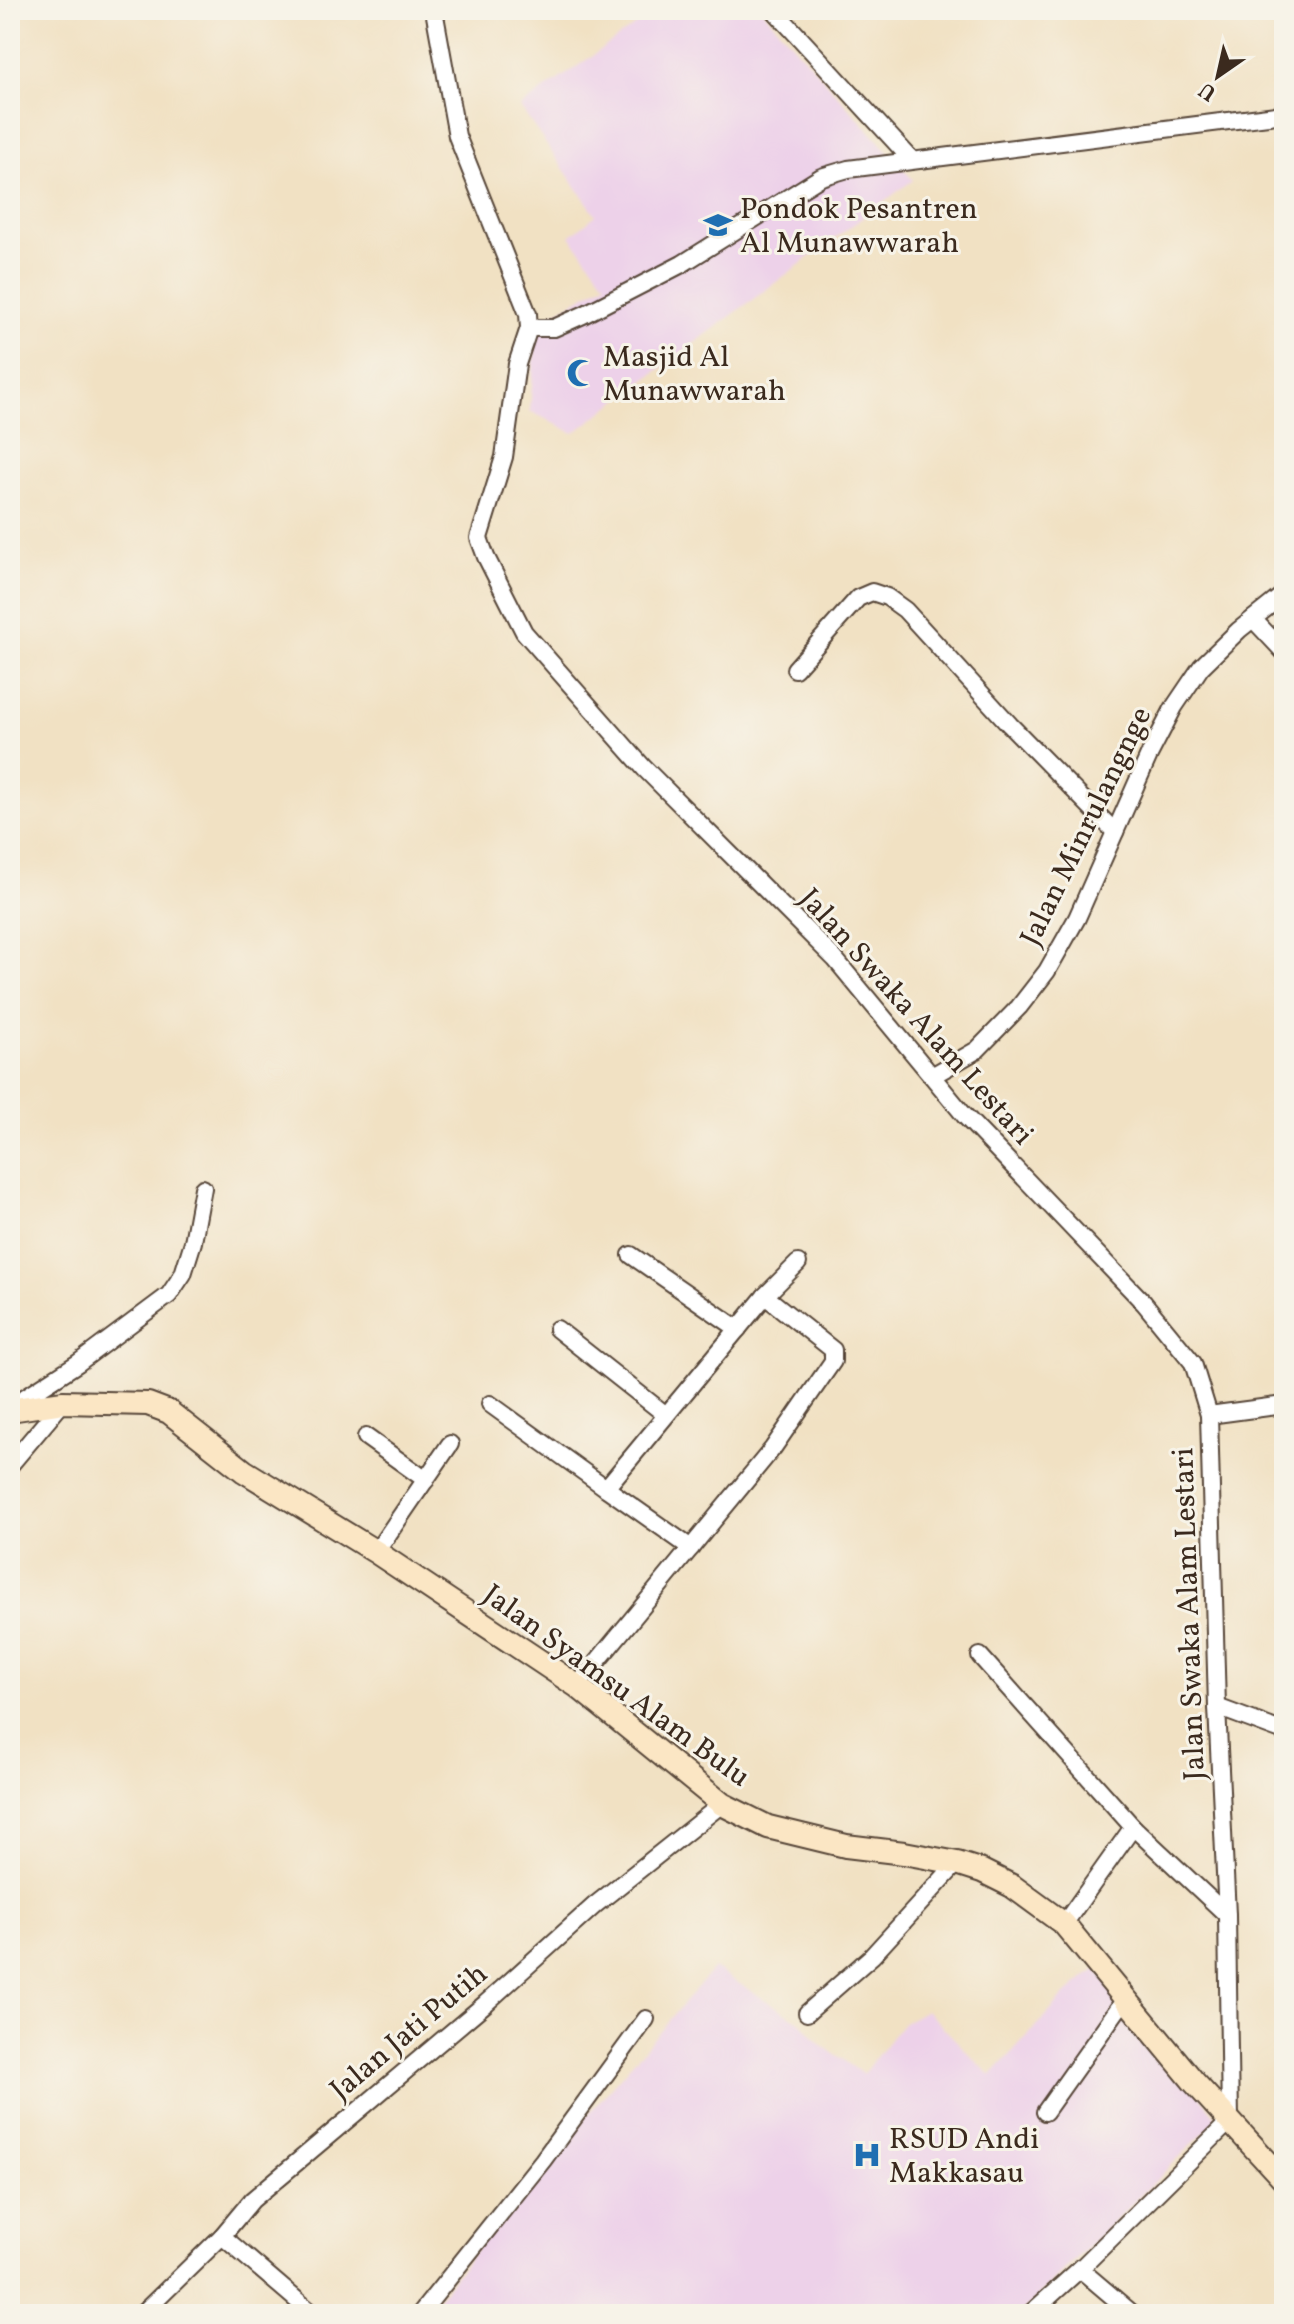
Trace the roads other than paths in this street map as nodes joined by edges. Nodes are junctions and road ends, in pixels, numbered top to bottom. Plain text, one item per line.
1 (434, 10) edge
2 (774, 10) edge
3 (1284, 114) edge
4 (911, 159) junction
5 (529, 328) junction
6 (1284, 594) edge
7 (1253, 619) junction
8 (1284, 652) edge
9 (795, 669) dead end
10 (1115, 832) junction
11 (932, 1076) junction
12 (203, 1188) dead end
13 (631, 1255) dead end
14 (798, 1263) dead end
15 (765, 1296) junction
16 (557, 1329) dead end
17 (738, 1329) junction
18 (63, 1402) junction
19 (490, 1404) dead end
20 (1284, 1405) edge
21 (10, 1408) edge
22 (666, 1415) junction
23 (1209, 1415) junction
24 (366, 1437) dead end
25 (450, 1444) dead end
26 (10, 1465) edge
27 (426, 1480) junction
28 (606, 1488) junction
29 (691, 1548) junction
30 (376, 1552) junction
31 (980, 1656) dead end
32 (577, 1686) junction
33 (1217, 1707) junction
34 (1284, 1732) edge
35 (722, 1804) junction
36 (1133, 1827) junction
37 (957, 1863) junction
38 (1227, 1915) junction
39 (1064, 1924) junction
40 (1125, 1999) junction
41 (807, 2013) dead end
42 (646, 2019) dead end
43 (1045, 2112) dead end
44 (1230, 2121) junction
45 (1284, 2180) edge
46 (222, 2236) junction
47 (1080, 2269) junction
48 (142, 2314) edge
49 (313, 2314) edge
50 (420, 2314) edge
51 (1030, 2314) edge
52 (1133, 2314) edge

1 - 5 street
2 - 4 street
3 - 4 street
4 - 5 street
5 - 11 street, Jalan Swaka Alam Lestari
6 - 7 street, Jalan Minrulangnge
7 - 8 street
7 - 10 street, Jalan Minrulangnge
9 - 10 street
10 - 11 street, Jalan Minrulangnge
11 - 23 street, Jalan Swaka Alam Lestari
12 - 21 street
13 - 17 street
14 - 15 street
15 - 17 street
15 - 29 street
16 - 22 street
17 - 22 street
18 - 21 street, Jalan Syamsu Alam Bulu
18 - 26 street
18 - 30 street, Jalan Syamsu Alam Bulu
19 - 28 street
20 - 23 street
22 - 28 street
23 - 33 street, Jalan Swaka Alam Lestari
24 - 27 street
25 - 27 street
27 - 30 street
28 - 29 street
29 - 32 street
30 - 32 street, Jalan Syamsu Alam Bulu
31 - 36 street
32 - 35 street, Jalan Syamsu Alam Bulu
33 - 34 street
33 - 38 street, Jalan Swaka Alam Lestari
35 - 37 street, Jalan Syamsu Alam Bulu
35 - 46 street, Jalan Jati Putih
36 - 38 street
36 - 39 street
37 - 39 street, Jalan Syamsu Alam Bulu
37 - 41 street
38 - 44 street, Jalan Swaka Alam Lestari
39 - 40 street, Jalan Syamsu Alam Bulu
40 - 43 street
40 - 44 street, Jalan Syamsu Alam Bulu
42 - 50 street
44 - 45 street, Jalan Syamsu Alam Bulu
44 - 47 street
46 - 48 street, Jalan Jati Putih
46 - 49 street
47 - 51 street
47 - 52 street

